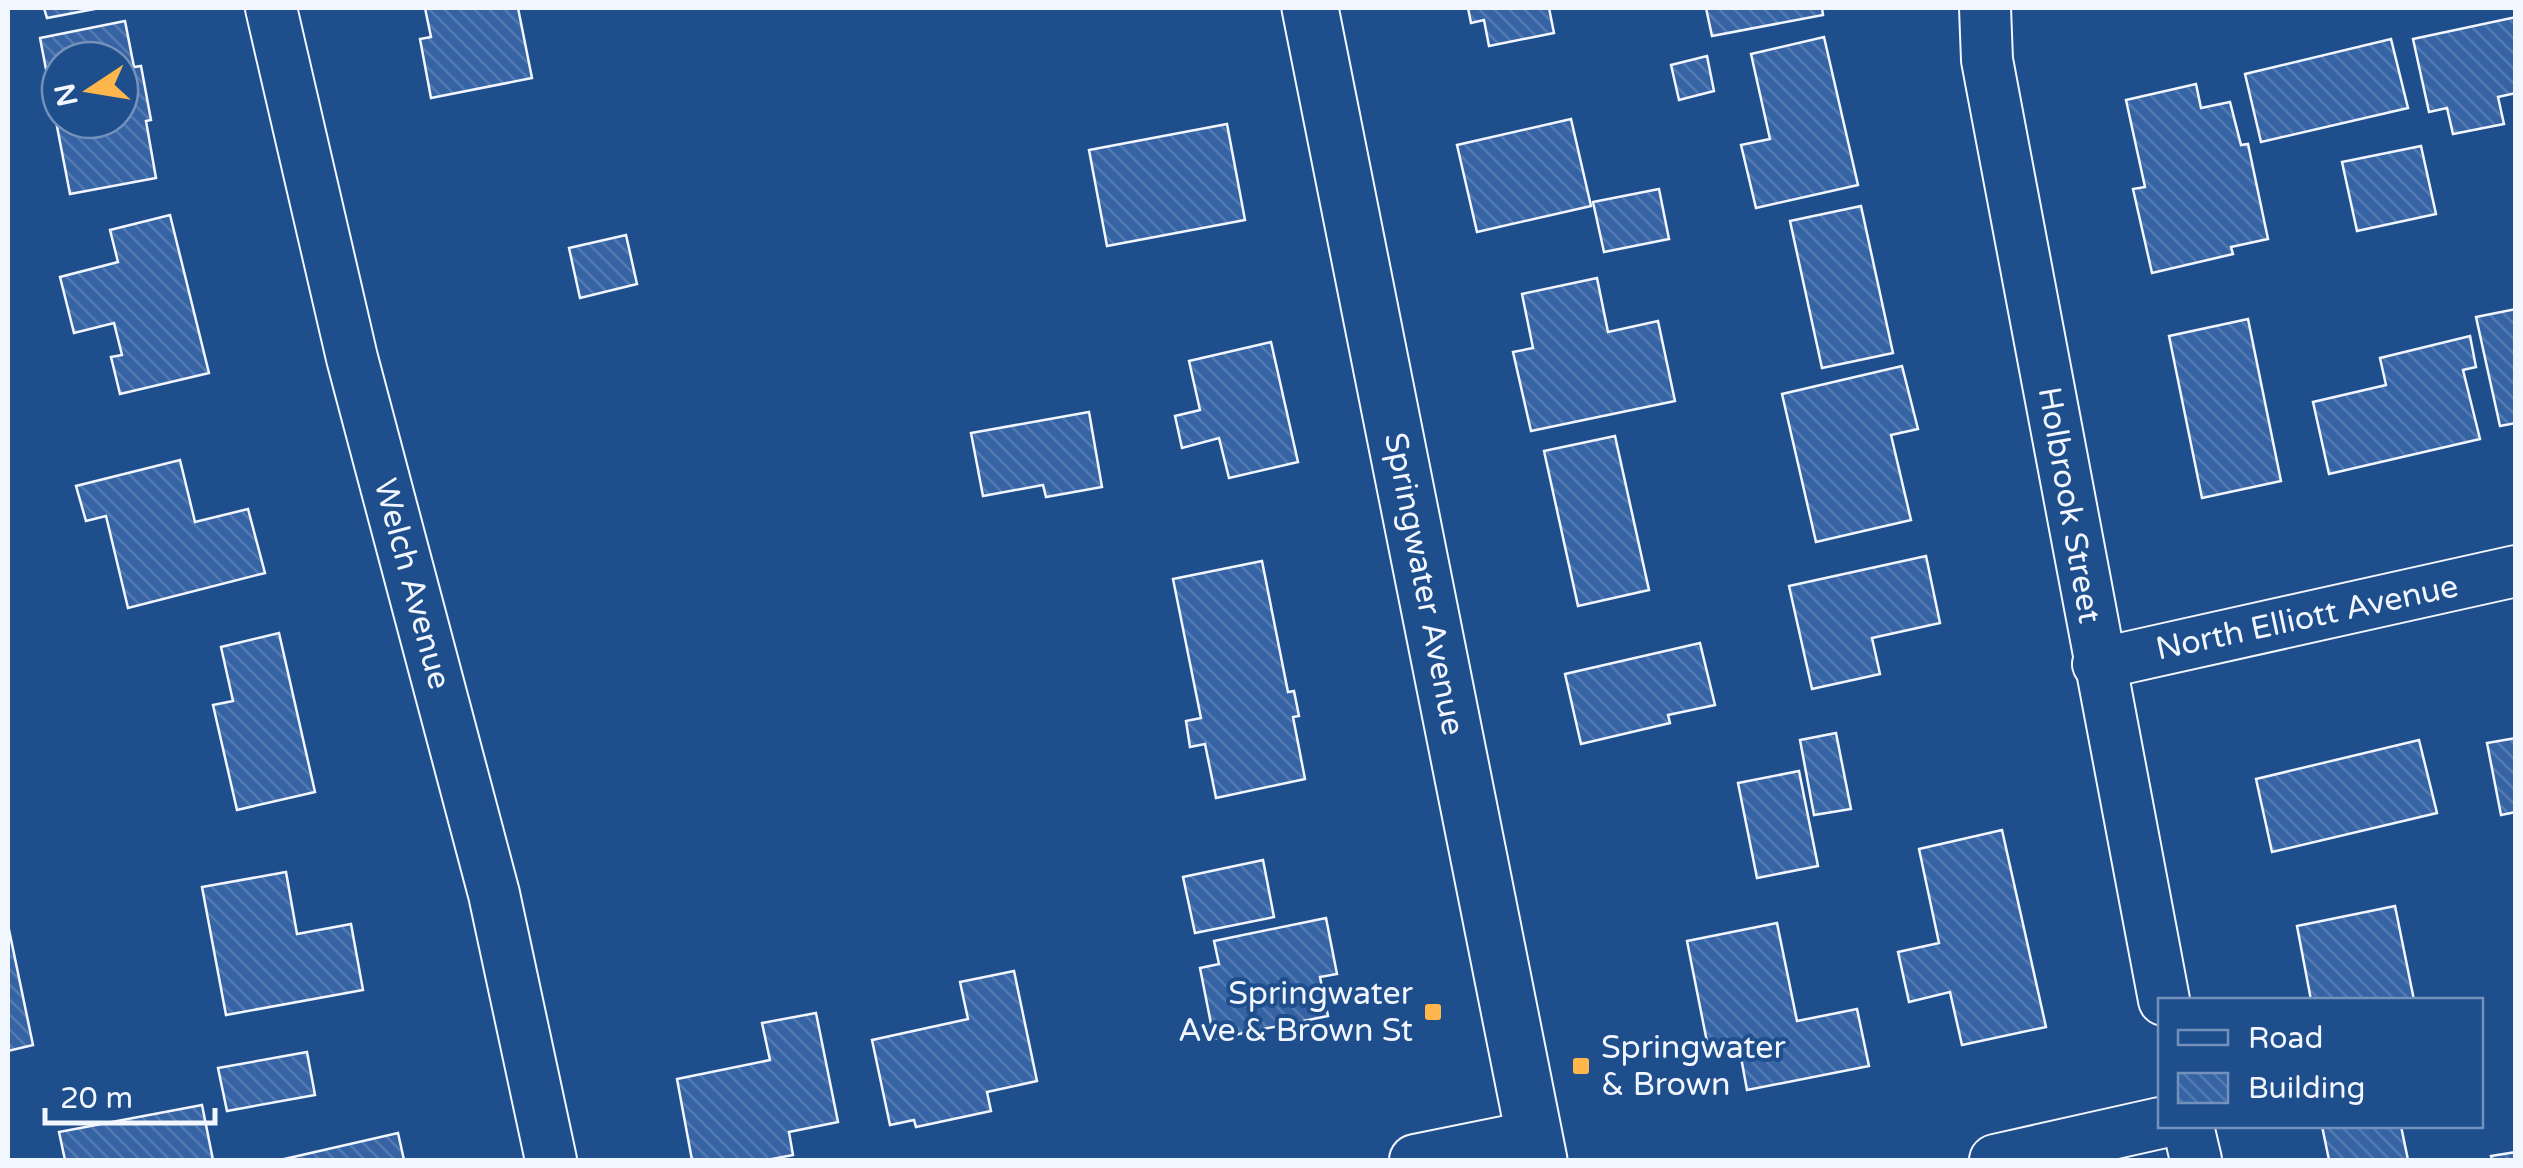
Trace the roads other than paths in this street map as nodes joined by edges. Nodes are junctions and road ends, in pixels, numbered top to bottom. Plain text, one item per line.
1 (271, 8) edge
2 (1310, 8) edge
3 (1985, 8) edge
4 (2516, 571) edge
5 (2098, 664) junction
6 (2164, 998) edge
7 (2158, 1123) edge
8 (2188, 1128) edge
9 (1536, 1148) edge
10 (551, 1160) edge
11 (1415, 1160) edge
12 (1995, 1160) edge
13 (2196, 1160) edge

1 - 10 street, Welch Avenue
2 - 9 street, Springwater Avenue
3 - 5 street, Holbrook Street
4 - 5 street, North Elliott Avenue
5 - 6 street, Holbrook Street
7 - 12 street
8 - 13 street
9 - 11 street

